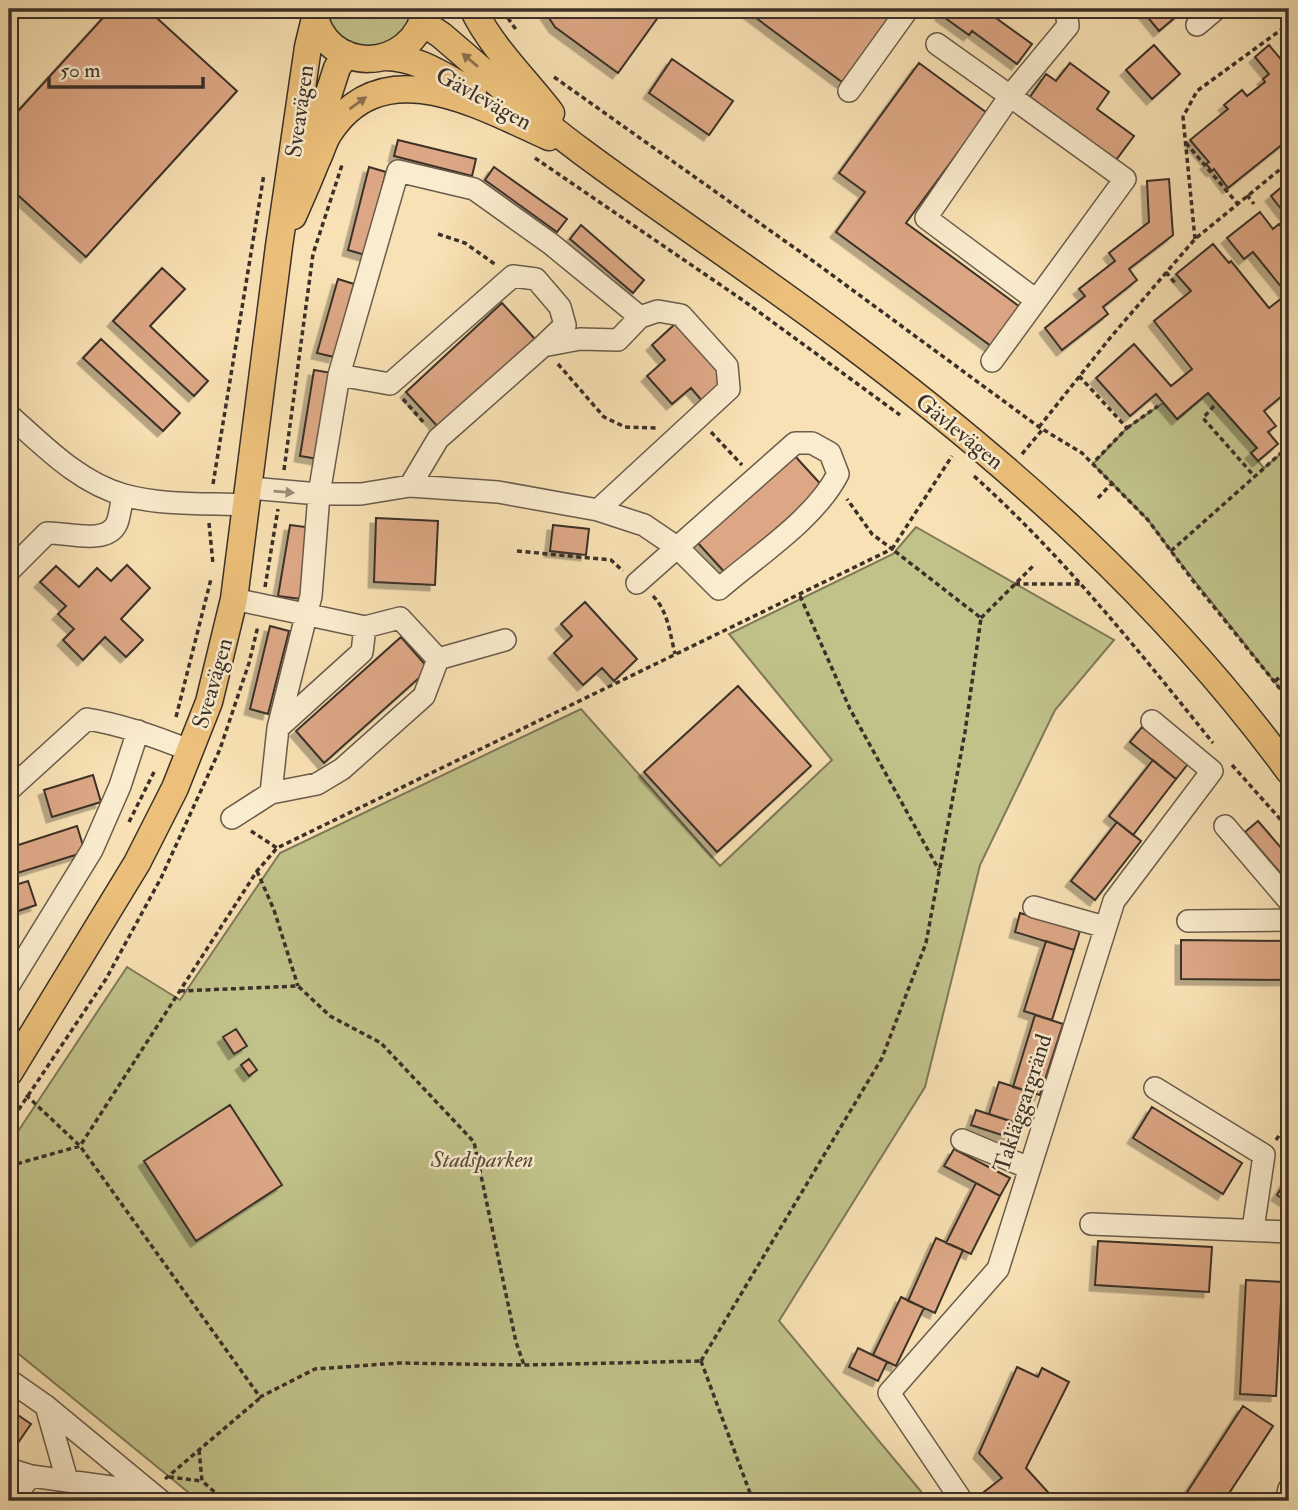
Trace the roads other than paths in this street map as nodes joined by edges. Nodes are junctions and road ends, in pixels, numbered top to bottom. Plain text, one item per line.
1 (473, 9) edge
2 (908, 9) edge
3 (1066, 9) edge
4 (1216, 9) edge
5 (314, 14) edge
6 (425, 16) edge
7 (1197, 25) dead end
8 (937, 44) dead end
9 (345, 54) junction
10 (385, 57) junction
11 (849, 91) dead end
12 (1010, 96) junction
13 (579, 150) junction
14 (279, 246) junction
15 (1036, 300) junction
16 (640, 317) junction
17 (544, 346) junction
18 (992, 361) dead end
19 (339, 375) junction
20 (11, 422) edge
21 (410, 486) junction
22 (319, 494) junction
23 (123, 495) junction
24 (249, 497) junction
25 (598, 510) junction
26 (678, 548) junction
27 (9, 571) edge
28 (638, 583) road end
29 (234, 599) junction
30 (305, 616) junction
31 (365, 627) junction
32 (505, 640) dead end
33 (438, 659) junction
34 (1152, 721) dead end
35 (278, 728) junction
36 (138, 731) junction
37 (180, 747) junction
38 (1289, 771) edge
39 (9, 790) edge
40 (271, 793) junction
41 (232, 818) road end
42 (1225, 826) dead end
43 (1289, 901) edge
44 (1034, 907) dead end
45 (1289, 920) edge
46 (1188, 921) dead end
47 (1105, 927) junction
48 (9, 985) edge
49 (13, 1081) edge
50 (1155, 1088) dead end
51 (962, 1140) dead end
52 (1029, 1168) junction
53 (1091, 1224) dead end
54 (1253, 1229) junction
55 (1289, 1232) edge
56 (9, 1380) edge
57 (46, 1406) junction
58 (9, 1469) edge
59 (31, 1476) junction
60 (67, 1480) junction
61 (1289, 1489) edge
62 (155, 1497) edge
63 (10, 1501) edge
64 (962, 1501) edge
65 (1286, 1501) edge

1 - 13 main road
2 - 11 street
3 - 12 street
4 - 7 street
5 - 9 main road
5 - 14 main road, Sveavägen
6 - 10 main road, Gävlevägen
13 -> 6 main road, Gävlevägen
8 - 12 street
9 - 10 main road, Gävlevägen
9 - 14 main road, Sveavägen
10 - 13 main road, Gävlevägen
12 - 15 street
12 - 15 street
14 -> 13 main road
13 - 38 main road, Gävlevägen
14 - 24 main road, Sveavägen
15 - 18 street
16 - 17 street
16 - 19 street
16 - 25 street
17 - 19 street
17 - 21 street
19 - 22 street
20 - 23 street
21 - 22 street
21 - 25 street
24 -> 22 street
22 - 30 street
23 - 24 street
23 - 27 street
24 - 29 main road, Sveavägen
25 - 26 street
26 - 26 street
26 - 28 street
29 - 30 street
29 - 37 main road, Sveavägen
30 - 31 street
30 - 35 street
31 - 33 street
31 - 35 street
32 - 33 street
33 - 40 street
34 - 47 street, Takläggargränd
35 - 40 street
36 - 37 street
36 - 39 street
36 - 48 street
37 - 49 main road, Sveavägen
40 - 41 street
42 - 43 street
44 - 47 street
45 - 46 street
47 - 52 street, Takläggargränd
50 - 54 street
51 - 52 street
52 - 64 street, Takläggargränd
53 - 54 street
54 - 55 street
56 - 57 street
57 - 60 street
57 - 62 street
58 - 59 street
59 - 60 street
59 - 63 street
60 - 62 street
61 - 65 street

